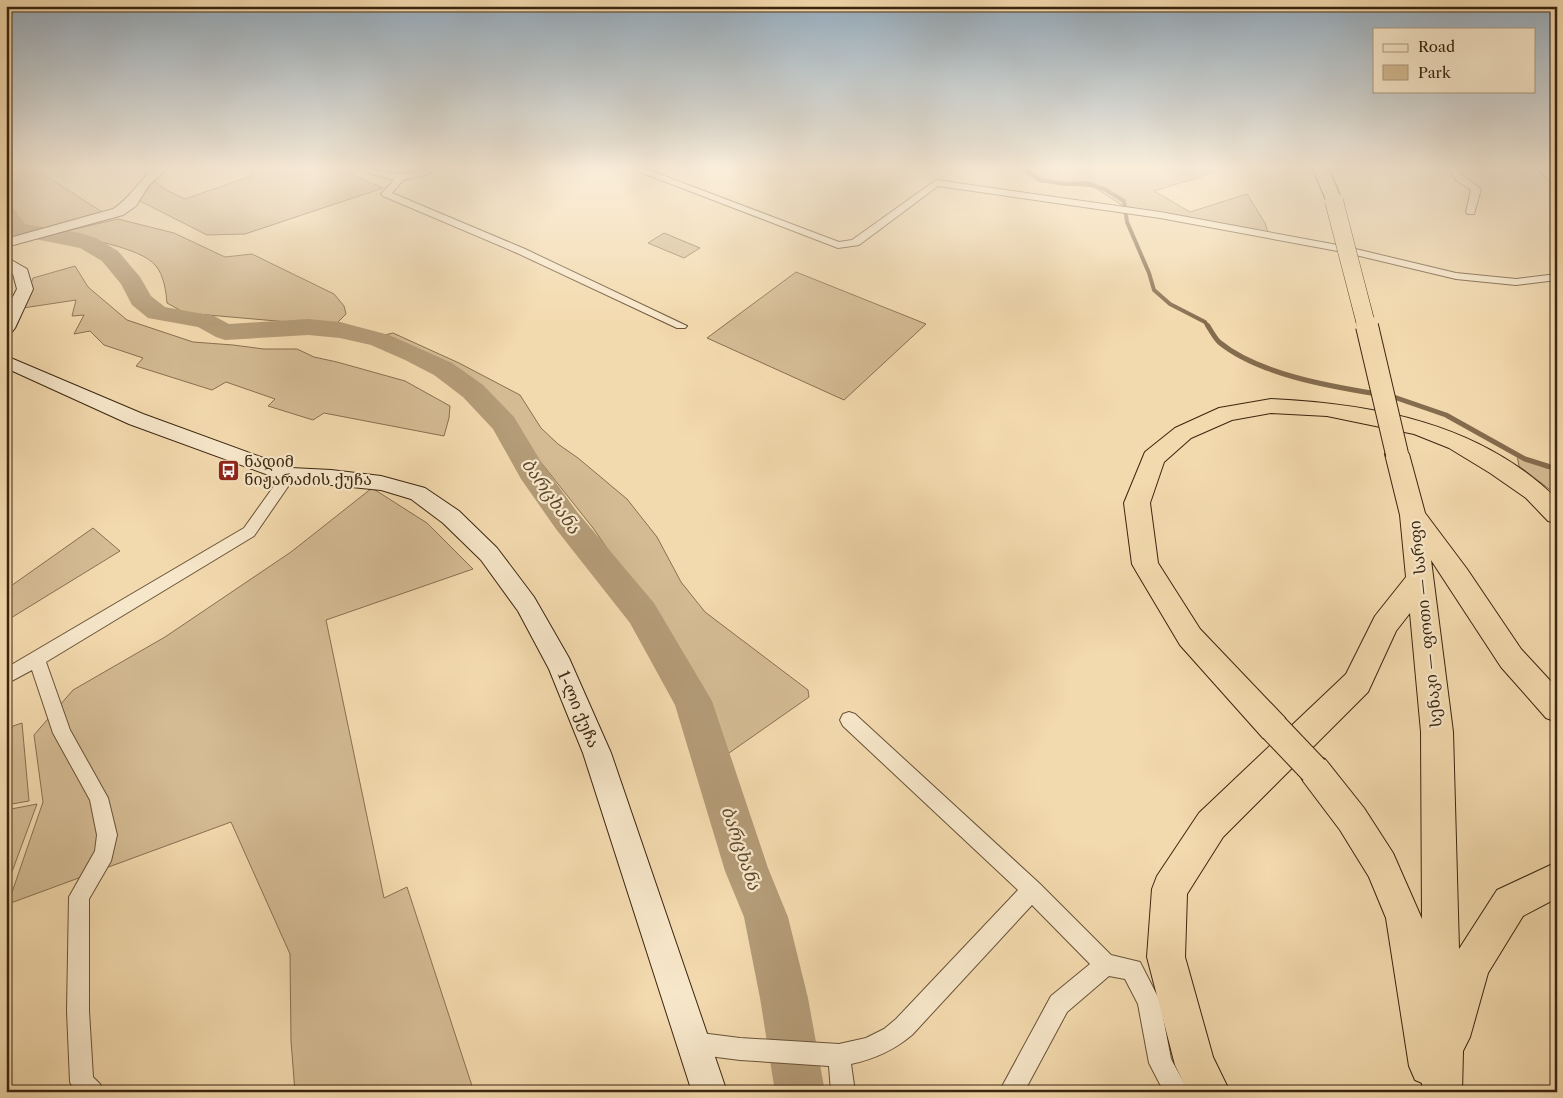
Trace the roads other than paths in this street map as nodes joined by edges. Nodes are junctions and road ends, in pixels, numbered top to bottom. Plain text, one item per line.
1 (89, 220) edge
2 (448, 220) edge
3 (773, 220) edge
4 (885, 220) edge
5 (1184, 220) edge
6 (1339, 220) edge
7 (6, 243) edge
8 (6, 262) edge
9 (1557, 277) edge
10 (681, 326) dead end
11 (6, 328) edge
12 (6, 361) edge
13 (289, 475) junction
14 (1557, 514) edge
15 (1413, 515) junction
16 (1420, 580) junction
17 (36, 660) junction
18 (6, 678) edge
19 (1557, 709) edge
20 (849, 720) dead end
21 (1557, 879) edge
22 (1032, 890) junction
23 (1106, 964) junction
24 (693, 1043) junction
25 (831, 1054) junction
26 (1439, 1082) edge
27 (92, 1092) edge
28 (710, 1092) edge
29 (843, 1092) edge
30 (1011, 1092) edge
31 (1177, 1092) edge
32 (1210, 1092) edge

1 - 7 street
2 - 10 street
3 - 4 street
5 - 9 street
6 - 15 highway, სენაკი — ფოთი — სარფი, bridge
8 - 11 main road
12 - 13 main road
13 - 17 street
13 - 24 main road, 1-ლი ქუჩა
14 - 26 highway, bridge
15 - 16 highway, სენაკი — ფოთი — სარფი
15 - 19 highway
16 - 26 highway, სენაკი — ფოთი — სარფი
16 - 32 highway
17 - 18 street
17 - 27 street
20 - 22 street
21 - 26 highway
22 - 23 street
22 - 25 street
23 - 30 street
23 - 31 street
24 - 25 street
24 - 28 main road, 1-ლი ქუჩა
25 - 29 street

